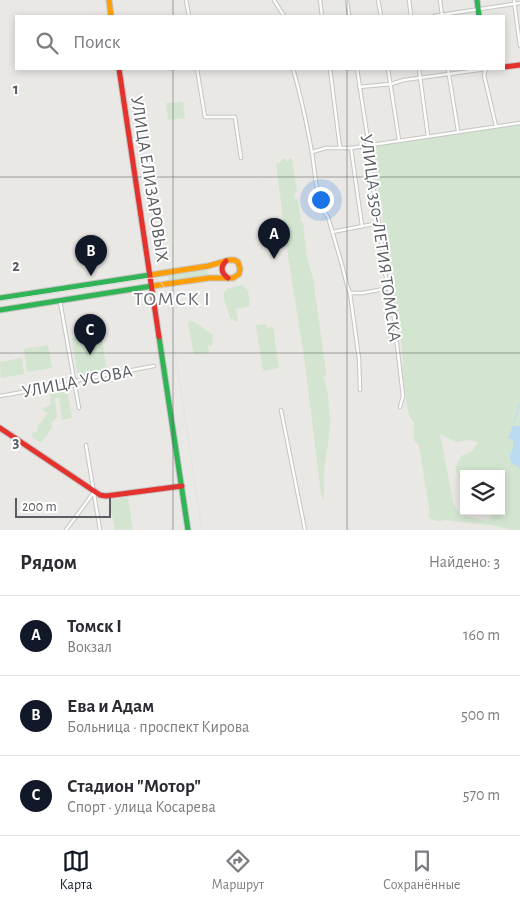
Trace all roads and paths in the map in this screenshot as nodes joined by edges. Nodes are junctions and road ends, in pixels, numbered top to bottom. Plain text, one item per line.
1 (109, 0) edge
2 (186, 0) edge
3 (274, 0) edge
4 (320, 0) edge
5 (346, 0) edge
6 (378, 0) edge
7 (409, 0) edge
8 (440, 0) edge
9 (476, 0) edge
10 (514, 2) edge
11 (520, 3) edge
12 (478, 9) junction
13 (112, 15) edge
14 (189, 15) edge
15 (283, 15) edge
16 (322, 15) edge
17 (349, 15) edge
18 (381, 15) edge
19 (411, 15) edge
20 (442, 15) edge
21 (447, 15) edge
22 (479, 15) edge
23 (520, 46) edge
24 (520, 65) edge
25 (505, 66) edge
26 (119, 70) edge
27 (197, 70) edge
28 (293, 70) edge
29 (330, 70) edge
30 (357, 70) edge
31 (388, 70) edge
32 (419, 70) edge
33 (448, 70) edge
34 (481, 70) edge
35 (486, 70) edge
36 (449, 74) junction
37 (420, 78) junction
38 (391, 84) junction
39 (359, 86) junction
40 (520, 123) edge
41 (496, 126) junction
42 (458, 131) junction
43 (428, 136) junction
44 (399, 140) junction
45 (368, 145) junction
46 (340, 148) junction
47 (351, 148) junction
48 (312, 152) junction
49 (241, 158) dead end
50 (380, 223) junction
51 (362, 226) junction
52 (332, 232) junction
53 (227, 261) junction
54 (150, 275) junction
55 (230, 278) junction
56 (152, 286) junction
57 (389, 288) junction
58 (350, 293) junction
59 (22, 295) junction
60 (2, 298) edge
61 (60, 301) junction
62 (23, 306) junction
63 (3, 309) edge
64 (154, 366) dead end
65 (74, 383) junction
66 (360, 390) dead end
67 (0, 396) edge
68 (400, 406) dead end
69 (78, 408) dead end
70 (281, 410) dead end
71 (0, 428) edge
72 (86, 445) dead end
73 (182, 486) junction
74 (94, 492) junction
75 (66, 530) edge
76 (100, 530) edge
77 (188, 530) edge
78 (305, 530) edge

1 - 13 main road
2 - 14 street
3 - 15 street
4 - 16 street
5 - 17 street
6 - 18 street
7 - 19 street
8 - 20 street
9 - 12 main road
10 - 11 street
10 - 12 street
10 - 23 street
12 - 21 street
12 - 22 main road
24 - 25 main road
26 - 54 main road, УЛИЦА ЕЛИЗАРОВЫХ
27 - 49 street
28 - 48 street
29 - 46 street
30 - 39 street, УЛИЦА 350-ЛЕТИЯ ТОМСКА
31 - 38 street
32 - 37 street
33 - 36 street
34 - 36 street
35 - 41 street
36 - 37 street
36 - 42 street
37 - 38 street
37 - 43 street
38 - 39 street
38 - 44 street
39 - 45 street, УЛИЦА 350-ЛЕТИЯ ТОМСКА
40 - 41 street
41 - 42 street
42 - 43 street
43 - 44 street
44 - 45 street
45 - 47 street
45 - 50 street, УЛИЦА 350-ЛЕТИЯ ТОМСКА
46 - 47 street
46 - 48 street
47 - 51 street
48 - 52 street
50 - 51 street
50 - 57 street, УЛИЦА 350-ЛЕТИЯ ТОМСКА
51 - 52 street
52 - 58 street
53 - 54 main road
53 - 55 main road
53 - 55 main road
54 - 56 main road, УЛИЦА ЕЛИЗАРОВЫХ
54 - 59 main road
55 - 56 main road
56 - 61 main road
56 - 73 main road, УЛИЦА ЕЛИЗАРОВЫХ
57 - 58 street
57 - 68 street, УЛИЦА 350-ЛЕТИЯ ТОМСКА
58 - 66 street
59 - 60 main road
59 - 62 main road
60 - 63 main road
61 - 62 main road
61 - 65 street
62 - 63 main road
64 - 65 street, УЛИЦА УСОВА
65 - 67 street, УЛИЦА УСОВА
65 - 69 street
70 - 78 street
71 - 74 main road
72 - 74 street
73 - 74 main road
73 - 77 main road, УЛИЦА ЕЛИЗАРОВЫХ
74 - 75 street
74 - 76 street

